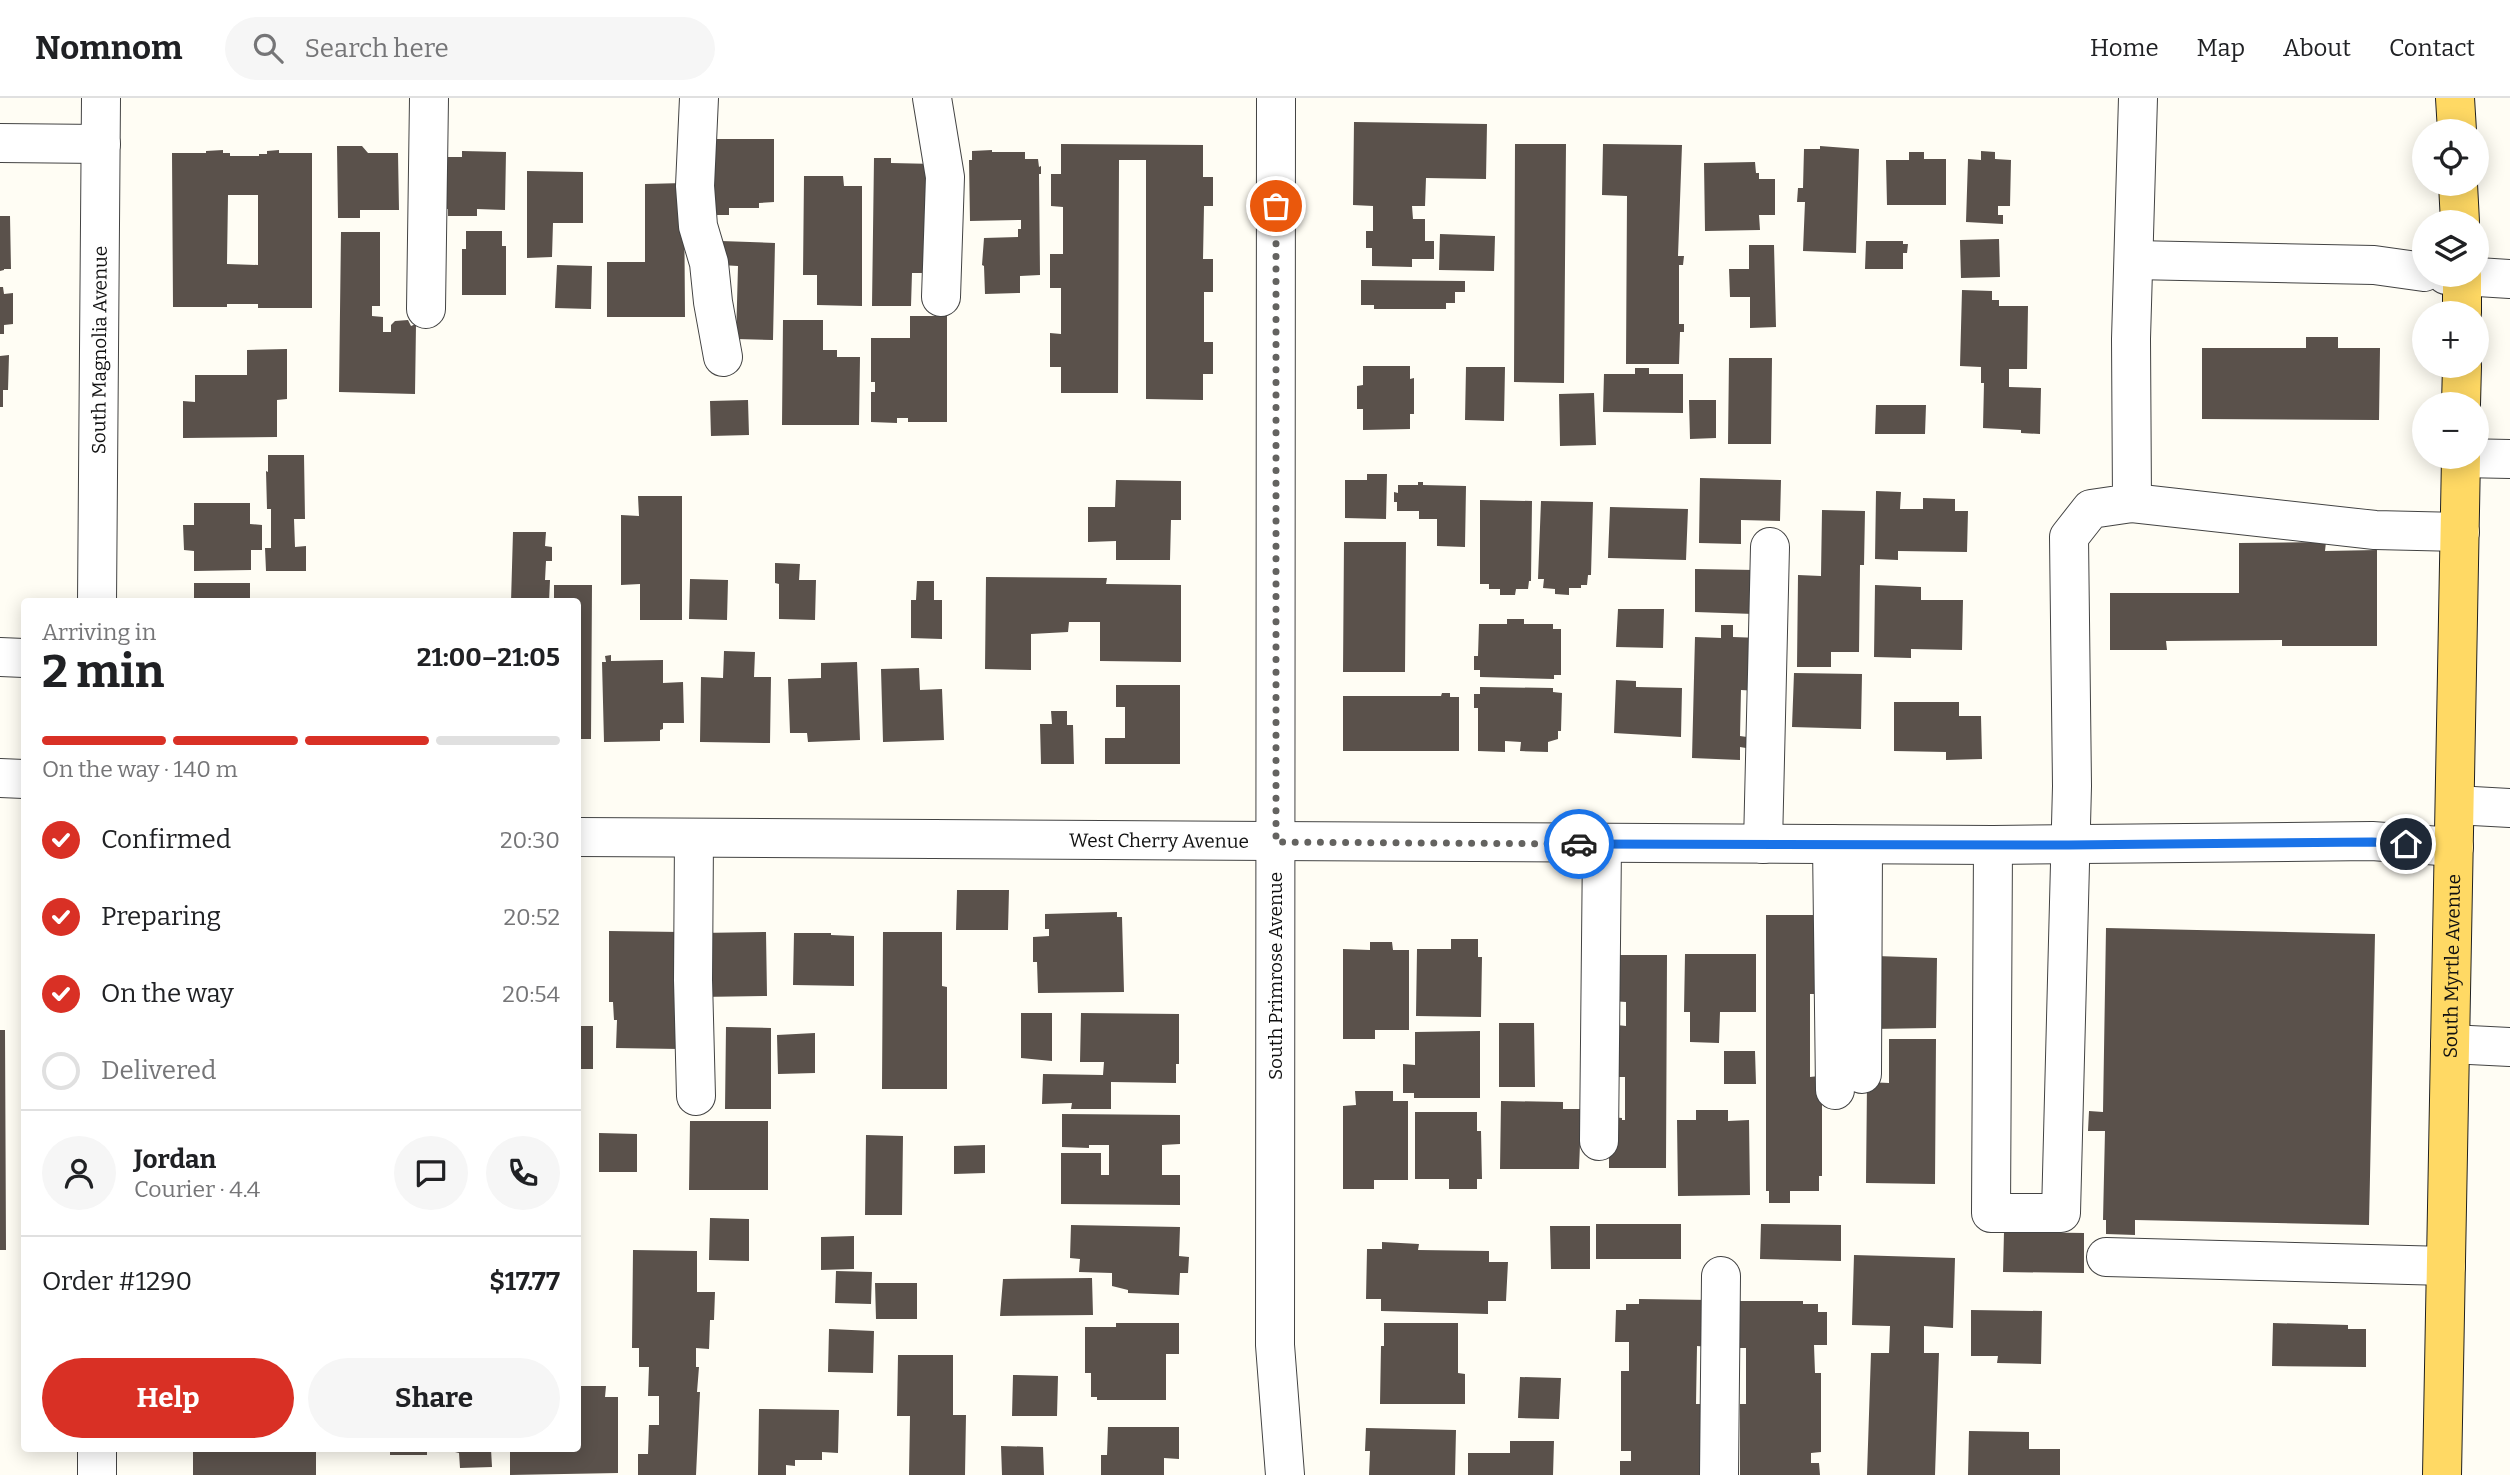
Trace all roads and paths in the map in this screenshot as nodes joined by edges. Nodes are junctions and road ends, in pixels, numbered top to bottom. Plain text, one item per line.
1 (101, 98) edge
2 (429, 98) edge
3 (699, 98) edge
4 (932, 98) edge
5 (1276, 98) edge
6 (2138, 98) edge
7 (2455, 98) edge
8 (2456, 119) edge
9 (0, 143) edge
10 (101, 144) junction
11 (2134, 260) junction
12 (2412, 270) edge
13 (2510, 279) edge
14 (2489, 281) edge
15 (941, 297) dead end
16 (426, 309) dead end
17 (723, 357) dead end
18 (2489, 458) edge
19 (2510, 459) edge
20 (2461, 469) edge
21 (2132, 503) junction
22 (2460, 532) junction
23 (1770, 547) dead end
24 (97, 598) edge
25 (0, 657) edge
26 (21, 658) edge
27 (0, 778) edge
28 (21, 779) edge
29 (2455, 805) junction
30 (2510, 808) edge
31 (581, 837) edge
32 (694, 838) junction
33 (1276, 842) junction
34 (1602, 844) junction
35 (1763, 845) junction
36 (1847, 845) junction
37 (1993, 845) junction
38 (2069, 845) junction
39 (2454, 847) junction
40 (2450, 1044) junction
41 (2510, 1047) edge
42 (1848, 1082) dead end
43 (696, 1096) dead end
44 (1599, 1141) dead end
45 (2106, 1257) dead end
46 (2446, 1266) junction
47 (1721, 1276) dead end
48 (97, 1452) edge
49 (97, 1475) edge
50 (1285, 1475) edge
51 (1720, 1475) edge
52 (2442, 1475) edge

1 - 10 street, South Magnolia Avenue
2 - 16 street
3 - 17 street
4 - 15 street
5 - 33 street, South Primrose Avenue
6 - 11 street
7 - 8 main road
9 - 10 street
10 - 24 street, South Magnolia Avenue
11 - 12 street
11 - 21 street
13 - 14 street
18 - 19 street
20 - 22 main road, South Myrtle Avenue
21 - 22 street
21 - 38 street
22 - 29 main road, South Myrtle Avenue
23 - 35 street
25 - 26 street
27 - 28 street
29 - 30 street
29 - 39 main road, South Myrtle Avenue
31 - 32 street, West Cherry Avenue
32 - 33 street, West Cherry Avenue
32 - 43 street
33 - 34 street, West Cherry Avenue
33 - 50 street, South Primrose Avenue
34 - 35 street, West Cherry Avenue
34 - 44 street
35 - 36 street, West Cherry Avenue
36 - 37 street, West Cherry Avenue
36 - 42 street
37 - 38 street, West Cherry Avenue
37 - 38 street
38 - 39 street, West Cherry Avenue
39 - 40 main road, South Myrtle Avenue
40 - 41 street
40 - 46 main road, South Myrtle Avenue
45 - 46 street
46 - 52 main road, South Myrtle Avenue
47 - 51 street
48 - 49 street

